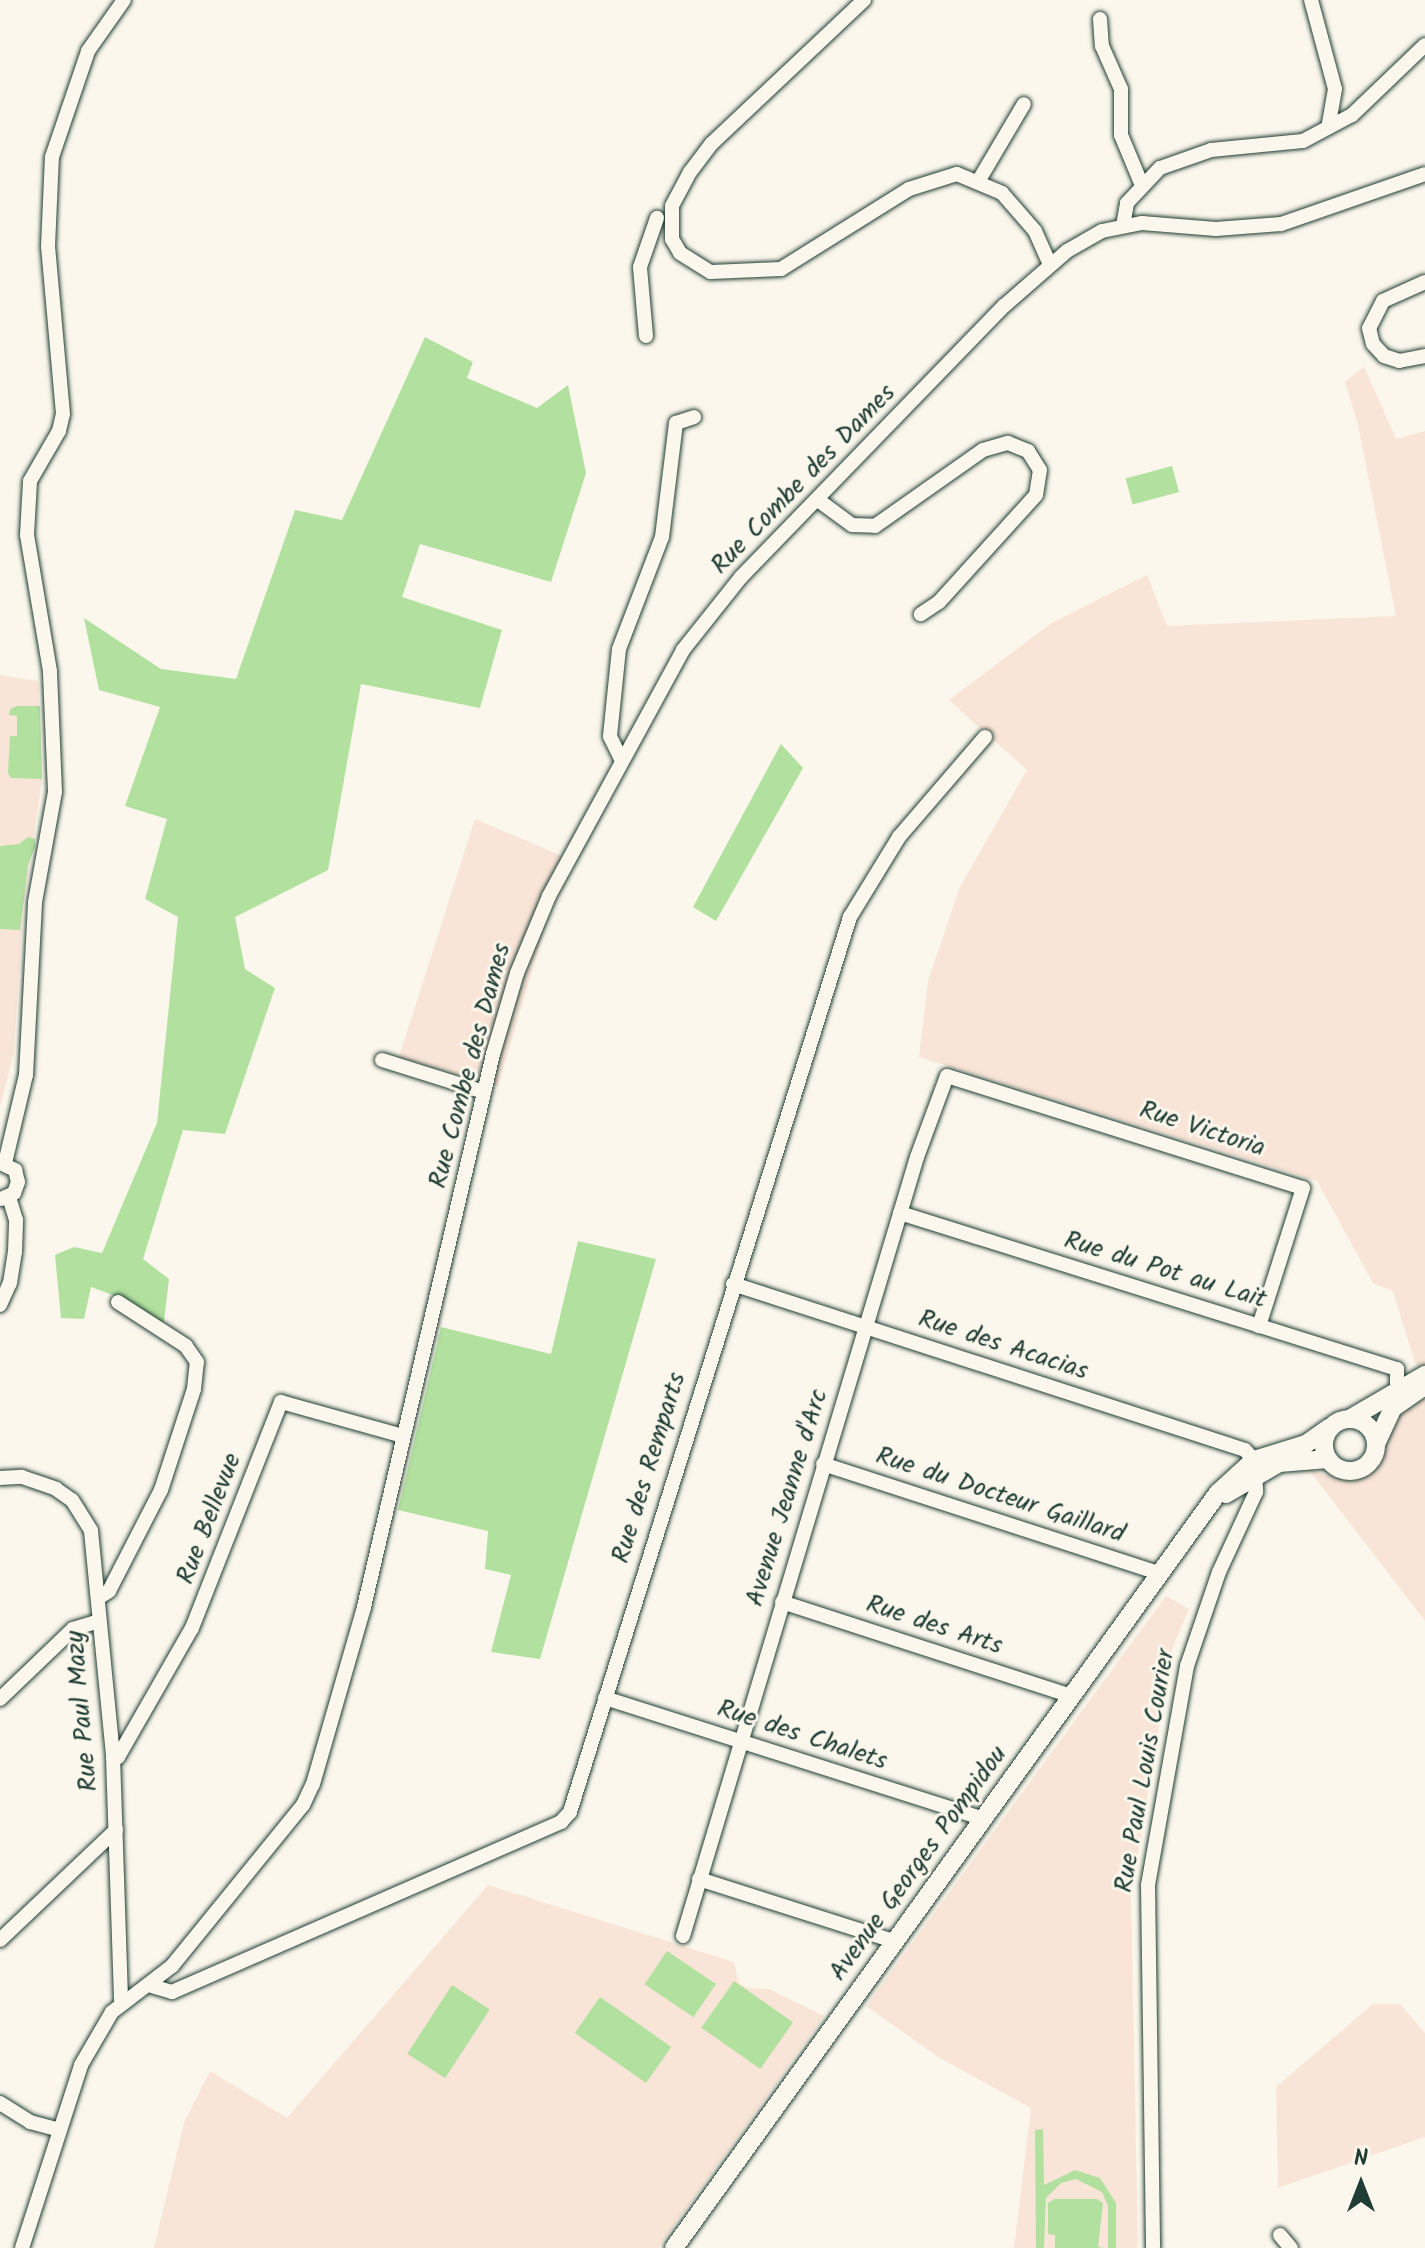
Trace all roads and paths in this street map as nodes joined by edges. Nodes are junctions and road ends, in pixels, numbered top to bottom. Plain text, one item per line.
1 (124, 0) edge
2 (864, 0) edge
3 (1311, 0) edge
4 (1100, 19) dead end
5 (1425, 45) edge
6 (1024, 104) dead end
7 (1329, 123) junction
8 (1425, 174) edge
9 (979, 180) junction
10 (1141, 183) junction
11 (657, 218) dead end
12 (1123, 226) junction
13 (1050, 264) junction
14 (1425, 282) edge
15 (646, 336) dead end
16 (1425, 356) edge
17 (694, 417) dead end
18 (818, 500) junction
19 (921, 614) dead end
20 (985, 737) dead end
21 (621, 759) junction
22 (382, 1060) dead end
23 (947, 1076) joint
24 (484, 1092) junction
25 (2, 1163) edge
26 (4, 1198) edge
27 (900, 1213) junction
28 (733, 1284) junction
29 (118, 1302) dead end
30 (0, 1305) edge
31 (1259, 1326) junction
32 (865, 1327) junction
33 (1425, 1375) edge
34 (1425, 1387) edge
35 (1397, 1390) junction
36 (1351, 1418) junction
37 (1329, 1428) junction
38 (403, 1436) junction
39 (1376, 1444) junction
40 (1328, 1459) junction
41 (823, 1464) junction
42 (1256, 1466) junction
43 (0, 1478) edge
44 (1161, 1574) junction
45 (98, 1598) junction
46 (782, 1602) junction
47 (99, 1621) junction
48 (1072, 1696) junction
49 (605, 1698) junction
50 (0, 1699) edge
51 (739, 1741) junction
52 (113, 1757) junction
53 (984, 1819) junction
54 (116, 1830) junction
55 (699, 1879) junction
56 (683, 1936) dead end
57 (0, 1940) edge
58 (896, 1942) junction
59 (152, 1986) junction
60 (121, 2001) junction
61 (0, 2103) edge
62 (60, 2130) junction
63 (1280, 2235) dead end
64 (22, 2248) edge
65 (674, 2248) edge
66 (1153, 2248) edge
67 (1291, 2248) edge

1 - 25 street
2 - 9 street
3 - 7 street
4 - 10 street
5 - 7 street
6 - 9 street
7 - 10 street
8 - 12 street, Rue Combe des Dames
9 - 13 street
10 - 12 street
11 - 15 street
12 - 13 street, Rue Combe des Dames
13 - 18 street, Rue Combe des Dames
14 - 16 street
17 - 21 street
18 - 19 street
18 - 21 street, Rue Combe des Dames
20 - 28 street, Rue des Remparts
21 - 24 street, Rue Combe des Dames
22 - 24 street
23 - 27 street, Avenue Jeanne d'Arc
23 - 31 street, Rue Victoria
24 - 38 street, Rue Combe des Dames
25 - 26 street
26 - 30 street
27 - 31 street, Rue du Pot au Lait
27 - 32 street, Avenue Jeanne d'Arc
28 - 32 street, Rue des Acacias
28 - 49 street, Rue des Remparts
29 - 45 street
31 - 35 street, Rue du Pot au Lait
32 - 41 street, Avenue Jeanne d'Arc
32 - 42 street, Rue des Acacias
33 - 35 main road
34 - 39 main road
35 - 36 main road
36 - 37 main road
36 - 39 main road
37 - 40 main road
37 - 42 main road, Avenue Georges Pompidou
38 - 52 street, Rue Bellevue
38 - 59 street, Rue Combe des Dames
39 - 40 main road
40 - 42 main road, Avenue Georges Pompidou
41 - 44 street, Rue du Docteur Gaillard
41 - 46 street, Avenue Jeanne d'Arc
42 - 44 main road, Avenue Georges Pompidou
42 - 66 street, Rue Paul Louis Courier
43 - 45 street, Rue Paul Mazy
44 - 48 main road, Avenue Georges Pompidou
45 - 47 street, Rue Paul Mazy
46 - 48 street, Rue des Arts
46 - 51 street, Avenue Jeanne d'Arc
47 - 50 street
47 - 52 street, Rue Paul Mazy
48 - 53 main road, Avenue Georges Pompidou
49 - 51 street, Rue des Chalets
49 - 59 street, Rue des Remparts
51 - 53 street, Rue des Chalets
51 - 55 street, Avenue Jeanne d'Arc
52 - 54 street, Rue Paul Mazy
53 - 58 main road, Avenue Georges Pompidou
54 - 57 street
54 - 60 street, Rue Paul Mazy
55 - 56 street, Avenue Jeanne d'Arc
55 - 58 street
58 - 65 main road, Avenue Georges Pompidou
59 - 60 street, Rue Combe des Dames
60 - 62 street
61 - 62 street
62 - 64 street
63 - 67 street

